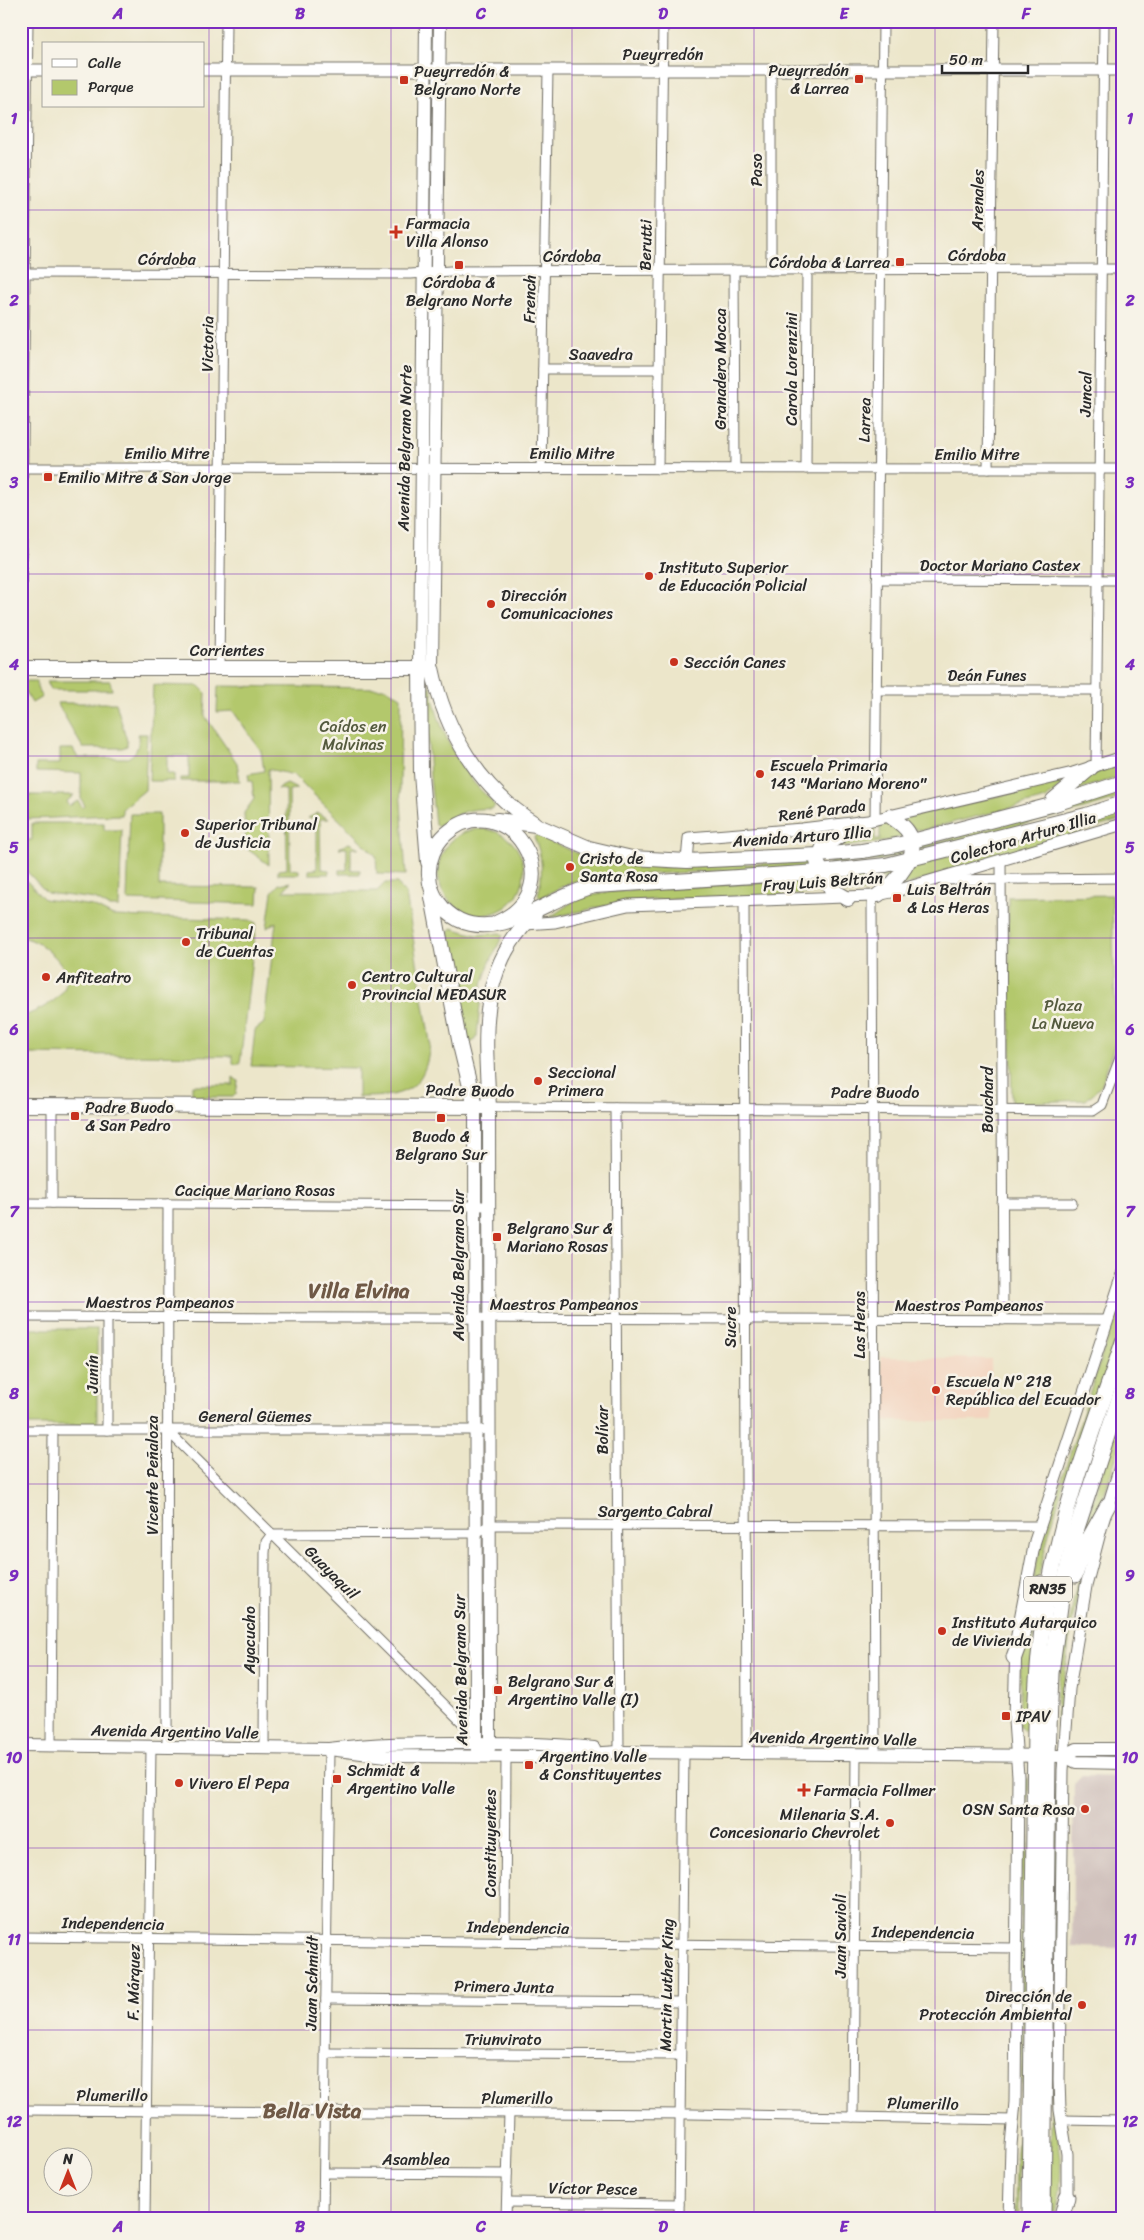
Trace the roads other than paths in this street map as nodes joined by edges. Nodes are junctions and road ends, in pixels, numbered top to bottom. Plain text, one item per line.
1 (28, 21) edge
2 (226, 21) edge
3 (426, 21) edge
4 (440, 21) edge
5 (663, 21) edge
6 (883, 21) edge
7 (994, 21) edge
8 (1104, 21) edge
9 (24, 70) edge
10 (42, 70) edge
11 (205, 70) edge
12 (226, 70) junction
13 (426, 70) junction
14 (439, 70) junction
15 (548, 70) junction
16 (662, 70) junction
17 (772, 70) junction
18 (882, 70) junction
19 (994, 70) junction
20 (1103, 70) junction
21 (1123, 70) edge
22 (1102, 269) junction
23 (1123, 269) edge
24 (660, 270) junction
25 (734, 270) junction
26 (771, 270) junction
27 (806, 270) junction
28 (880, 270) junction
29 (991, 270) junction
30 (544, 271) junction
31 (437, 272) junction
32 (23, 273) edge
33 (424, 273) junction
34 (223, 274) junction
35 (543, 368) junction
36 (659, 370) junction
37 (22, 468) edge
38 (221, 468) junction
39 (428, 468) junction
40 (541, 468) junction
41 (658, 468) junction
42 (735, 469) junction
43 (806, 469) junction
44 (878, 469) junction
45 (988, 469) junction
46 (1100, 469) junction
47 (1123, 469) edge
48 (877, 580) junction
49 (1098, 580) junction
50 (1123, 580) edge
51 (21, 614) edge
52 (21, 668) edge
53 (219, 668) junction
54 (426, 668) junction
55 (876, 690) junction
56 (1097, 690) junction
57 (1123, 757) edge
58 (1094, 767) junction
59 (1123, 782) edge
60 (501, 798) junction
61 (1123, 803) edge
62 (1042, 807) junction
63 (890, 816) junction
64 (875, 820) junction
65 (481, 821) junction
66 (514, 821) junction
67 (859, 823) junction
68 (1123, 824) edge
69 (543, 828) junction
70 (912, 842) junction
71 (529, 852) junction
72 (819, 855) junction
73 (910, 860) junction
74 (1001, 860) junction
75 (687, 861) junction
76 (820, 872) junction
77 (1123, 878) edge
78 (429, 879) junction
79 (1001, 879) junction
80 (932, 880) junction
81 (528, 894) junction
82 (875, 896) junction
83 (848, 899) junction
84 (744, 902) junction
85 (523, 921) junction
86 (496, 922) junction
87 (1123, 1050) edge
88 (21, 1105) edge
89 (52, 1105) junction
90 (482, 1107) junction
91 (615, 1108) junction
92 (745, 1109) junction
93 (873, 1110) junction
94 (1002, 1111) junction
95 (1072, 1202) dead end
96 (21, 1203) edge
97 (52, 1203) junction
98 (1002, 1203) junction
99 (168, 1204) junction
100 (476, 1206) junction
101 (489, 1206) junction
102 (1123, 1274) edge
103 (21, 1317) edge
104 (107, 1317) junction
105 (167, 1317) junction
106 (476, 1317) junction
107 (489, 1320) junction
108 (616, 1320) junction
109 (745, 1320) junction
110 (874, 1320) junction
111 (1003, 1320) junction
112 (1108, 1320) junction
113 (1123, 1342) edge
114 (1123, 1387) edge
115 (1094, 1429) junction
116 (21, 1430) edge
117 (53, 1430) junction
118 (107, 1430) junction
119 (167, 1430) junction
120 (476, 1430) junction
121 (490, 1430) junction
122 (1123, 1457) edge
123 (1108, 1504) junction
124 (490, 1525) junction
125 (617, 1526) junction
126 (746, 1526) junction
127 (875, 1526) junction
128 (1040, 1526) junction
129 (476, 1533) junction
130 (272, 1534) junction
131 (1014, 1657) junction
132 (1049, 1711) junction
133 (476, 1740) junction
134 (490, 1744) junction
135 (21, 1745) edge
136 (51, 1746) junction
137 (151, 1747) junction
138 (167, 1747) junction
139 (264, 1748) junction
140 (329, 1748) junction
141 (1123, 1749) edge
142 (506, 1750) junction
143 (619, 1752) junction
144 (684, 1752) junction
145 (747, 1753) junction
146 (856, 1754) junction
147 (875, 1754) junction
148 (484, 1756) junction
149 (1016, 1756) junction
150 (1041, 1756) junction
151 (1064, 1756) junction
152 (1123, 1763) edge
153 (21, 1937) edge
154 (149, 1938) junction
155 (326, 1940) junction
156 (505, 1942) junction
157 (682, 1944) junction
158 (855, 1946) junction
159 (1015, 1948) junction
160 (326, 1999) junction
161 (681, 2002) junction
162 (325, 2053) junction
163 (680, 2056) junction
164 (21, 2110) edge
165 (146, 2111) junction
166 (325, 2112) junction
167 (509, 2113) junction
168 (680, 2114) junction
169 (853, 2117) junction
170 (1013, 2120) junction
171 (1031, 2120) junction
172 (1062, 2120) junction
173 (1123, 2121) edge
174 (324, 2173) junction
175 (507, 2174) junction
176 (1067, 2197) junction
177 (507, 2202) junction
178 (679, 2204) junction
179 (145, 2219) edge
180 (323, 2219) edge
181 (506, 2219) edge
182 (679, 2219) edge
183 (1009, 2219) edge
184 (1021, 2219) edge
185 (1030, 2219) edge
186 (1043, 2219) edge
187 (1060, 2219) edge
188 (1066, 2219) edge

1 - 9 street
2 - 12 street, Victoria
3 - 13 main road, Avenida Belgrano Norte
4 - 14 main road, Avenida Belgrano Norte
5 - 16 street, Berutti
6 - 18 street, Larrea
7 - 19 street, Arenales
8 - 20 street, Juncal
9 - 10 street
9 - 32 street
11 - 12 street, Pueyrredón
12 - 13 street, Pueyrredón
12 - 34 street, Victoria
13 - 14 street, Pueyrredón
13 - 33 main road, Avenida Belgrano Norte
14 - 15 street, Pueyrredón
14 - 31 main road, Avenida Belgrano Norte
15 - 16 street, Pueyrredón
15 - 30 street, French
16 - 17 street, Pueyrredón
16 - 24 street, Berutti
17 - 18 street, Pueyrredón
17 - 26 street, Paso
18 - 19 street, Pueyrredón
18 - 28 street, Larrea
19 - 20 street, Pueyrredón
19 - 29 street, Arenales
20 - 21 street, Pueyrredón
20 - 22 street, Juncal
22 - 23 street, Córdoba
22 - 29 street, Córdoba
22 - 46 street, Juncal
24 - 25 street, Córdoba
24 - 30 street, Córdoba
24 - 36 street, Berutti
25 - 26 street, Córdoba
25 - 42 street, Granadero Mocca
26 - 27 street, Córdoba
27 - 28 street, Córdoba
27 - 43 street, Carola Lorenzini
28 - 29 street, Córdoba
28 - 44 street, Larrea
29 - 45 street, Arenales
30 - 31 street, Córdoba
30 - 35 street, French
31 - 33 street, Córdoba
31 - 39 main road, Avenida Belgrano Norte
32 - 34 street, Córdoba
32 - 37 street
33 - 34 street, Córdoba
33 - 39 main road, Avenida Belgrano Norte
34 - 38 street, Victoria
35 - 36 street, Saavedra
35 - 40 street, French
36 - 41 street, Berutti
37 - 38 street, Emilio Mitre
37 - 51 street
38 - 39 street, Emilio Mitre
38 - 53 street, Victoria
39 - 40 street, Emilio Mitre
39 - 54 main road, Avenida Belgrano Norte
40 - 41 street, Emilio Mitre
41 - 42 street, Emilio Mitre
42 - 43 street, Emilio Mitre
43 - 44 street, Emilio Mitre
44 - 45 street, Emilio Mitre
44 - 48 street, Larrea
45 - 46 street, Emilio Mitre
46 - 47 street, Emilio Mitre
46 - 49 street, Juncal
48 - 49 street, Doctor Mariano Castex
48 - 55 street, Larrea
49 - 50 street, Doctor Mariano Castex
49 - 56 street, Juncal
52 - 53 main road, Corrientes
53 - 54 main road, Corrientes
54 - 60 main road, Avenida Belgrano Norte
54 - 78 main road, Avenida Belgrano Norte
55 - 56 street, Deán Funes
55 - 64 street, Larrea
56 - 58 street, Juncal
57 - 58 street, René Parada
58 - 62 main road
58 - 63 street, René Parada
59 - 62 main road, Avenida Arturo Illia
60 - 66 main road, Avenida Belgrano Norte
60 - 69 main road, Avenida Belgrano Norte
61 - 73 main road, Avenida Arturo Illia
62 - 70 main road, Avenida Arturo Illia
63 - 64 street, René Parada
63 - 70 main road
64 - 67 street, René Parada
65 - 66 main road, Avenida Arturo Illia
65 - 71 main road, Avenida Arturo Illia
65 - 78 main road, Avenida Arturo Illia
66 - 69 main road, Avenida Arturo Illia
66 - 71 main road, Avenida Belgrano Norte
67 - 72 main road
67 - 75 street, René Parada
68 - 74 street, Colectora Arturo Illia
69 - 75 main road, Avenida Arturo Illia
70 - 72 main road, Avenida Arturo Illia
70 - 73 main road
71 - 81 main road, Avenida Arturo Illia
72 - 75 main road, Avenida Arturo Illia
72 - 76 main road
73 - 76 main road, Avenida Arturo Illia
73 - 82 main road
74 - 79 street, Bouchard
74 - 80 street, Colectora Arturo Illia
76 - 83 main road
76 - 85 main road, Avenida Arturo Illia
77 - 79 street, Fray Luis Beltrán
78 - 86 main road, Avenida Arturo Illia
78 - 90 main road, Avenida Belgrano Sur
79 - 80 street, Fray Luis Beltrán
79 - 94 street, Bouchard
80 - 82 street, Fray Luis Beltrán
81 - 85 main road, Avenida Belgrano Sur
81 - 86 main road, Avenida Arturo Illia
82 - 83 street, Fray Luis Beltrán
82 - 93 street, Las Heras
83 - 84 street, Fray Luis Beltrán
84 - 85 street, Fray Luis Beltrán
84 - 92 street, Sucre
85 - 86 main road, Avenida Arturo Illia
85 - 90 main road, Avenida Belgrano Sur
87 - 94 street, Padre Buodo
88 - 89 main road, Padre Buodo
89 - 90 main road, Padre Buodo
89 - 97 street
90 - 91 street, Padre Buodo
90 - 100 main road, Avenida Belgrano Sur
90 - 101 main road, Avenida Belgrano Sur
91 - 92 street, Padre Buodo
91 - 108 street, Bolívar
92 - 93 street, Padre Buodo
92 - 109 street, Sucre
93 - 94 street, Padre Buodo
93 - 110 street, Las Heras
94 - 98 street, Bouchard
95 - 98 street
96 - 97 street, Cacique Mariano Rosas
97 - 99 street, Cacique Mariano Rosas
98 - 111 street, Bouchard
99 - 100 street, Cacique Mariano Rosas
99 - 105 street, Vicente Peñaloza
100 - 101 street, Cacique Mariano Rosas
100 - 106 main road, Avenida Belgrano Sur
101 - 107 main road, Avenida Belgrano Sur
102 - 112 street
103 - 104 street, Maestros Pampeanos
104 - 105 street, Maestros Pampeanos
104 - 118 street, Junín
105 - 106 street, Maestros Pampeanos
105 - 119 street, Vicente Peñaloza
106 - 107 street, Maestros Pampeanos
106 - 120 main road, Avenida Belgrano Sur
107 - 108 street, Maestros Pampeanos
107 - 121 main road, Avenida Belgrano Sur
108 - 109 street, Maestros Pampeanos
108 - 125 street, Bolívar
109 - 110 street, Maestros Pampeanos
109 - 126 street, Sucre
110 - 111 street, Maestros Pampeanos
110 - 127 street, Las Heras
111 - 112 street, Maestros Pampeanos
112 - 128 street
113 - 115 highway, RN35
114 - 132 highway, RN35
115 - 131 highway
115 - 150 highway, RN35
116 - 117 street, General Güemes
117 - 118 street, General Güemes
117 - 136 street
118 - 119 street, General Güemes
119 - 120 street, General Güemes
119 - 130 street, Guayaquil
119 - 138 street, Vicente Peñaloza
120 - 121 street, General Güemes
120 - 129 main road, Avenida Belgrano Sur
121 - 124 main road, Avenida Belgrano Sur
122 - 123 street
123 - 132 highway
123 - 151 street
124 - 125 street, Sargento Cabral
124 - 129 street
124 - 134 main road, Avenida Belgrano Sur
125 - 126 street, Sargento Cabral
125 - 143 street, Bolívar
126 - 127 street, Sargento Cabral
126 - 145 street, Sucre
127 - 128 street, Sargento Cabral
127 - 147 street, Las Heras
128 - 131 street
129 - 130 street
129 - 133 main road, Avenida Belgrano Sur
130 - 133 street, Guayaquil
130 - 139 street, Ayacucho
131 - 149 street
132 - 150 highway, RN35
133 - 134 main road, Avenida Argentino Valle
133 - 140 main road, Avenida Argentino Valle
133 - 148 main road, Avenida Belgrano Sur
134 - 142 main road, Avenida Argentino Valle
134 - 148 main road, Avenida Belgrano Sur
135 - 136 main road, Avenida Argentino Valle
136 - 137 main road, Avenida Argentino Valle
137 - 138 main road, Avenida Argentino Valle
137 - 154 street, F. Márquez
138 - 139 main road, Avenida Argentino Valle
139 - 140 main road, Avenida Argentino Valle
140 - 148 main road, Avenida Argentino Valle
140 - 155 street, Juan Schmidt
141 - 151 main road
142 - 143 main road, Avenida Argentino Valle
142 - 148 main road, Avenida Argentino Valle
142 - 156 street, Constituyentes
143 - 144 main road, Avenida Argentino Valle
144 - 145 main road, Avenida Argentino Valle
144 - 157 street, Martin Luther King
145 - 146 main road, Avenida Argentino Valle
146 - 147 main road, Avenida Argentino Valle
146 - 158 street, Juan Savioli
147 - 149 main road, Avenida Argentino Valle
149 - 150 main road, Avenida Argentino Valle
149 - 159 street
150 - 151 main road, Avenida Argentino Valle
150 - 171 highway, RN35
150 - 186 highway, RN35
151 - 152 main road
151 - 172 street
153 - 154 street, Independencia
154 - 155 street, Independencia
154 - 165 street, F. Márquez
155 - 156 street, Independencia
155 - 160 street, Juan Schmidt
156 - 157 street, Independencia
157 - 158 street, Independencia
157 - 161 street, Martin Luther King
158 - 159 street, Independencia
158 - 169 street, Juan Savioli
159 - 170 street
160 - 161 street, Primera Junta
160 - 162 street, Juan Schmidt
161 - 163 street, Martin Luther King
162 - 163 street, Triunvirato
162 - 166 street, Juan Schmidt
163 - 168 street, Martin Luther King
164 - 165 street, Plumerillo
165 - 166 street, Plumerillo
165 - 179 street, F. Márquez
166 - 167 street, Plumerillo
166 - 174 street, Juan Schmidt
167 - 168 street, Plumerillo
167 - 175 street
168 - 169 street, Plumerillo
168 - 178 street, Martin Luther King
169 - 170 street, Plumerillo
170 - 183 street
171 - 184 highway
171 - 185 highway, RN35
172 - 173 street
172 - 176 street
174 - 175 street, Asamblea
174 - 180 street, Juan Schmidt
175 - 177 street
176 - 187 highway
176 - 188 street
177 - 178 street, Víctor Pesce
177 - 181 street
178 - 182 street, Martin Luther King

